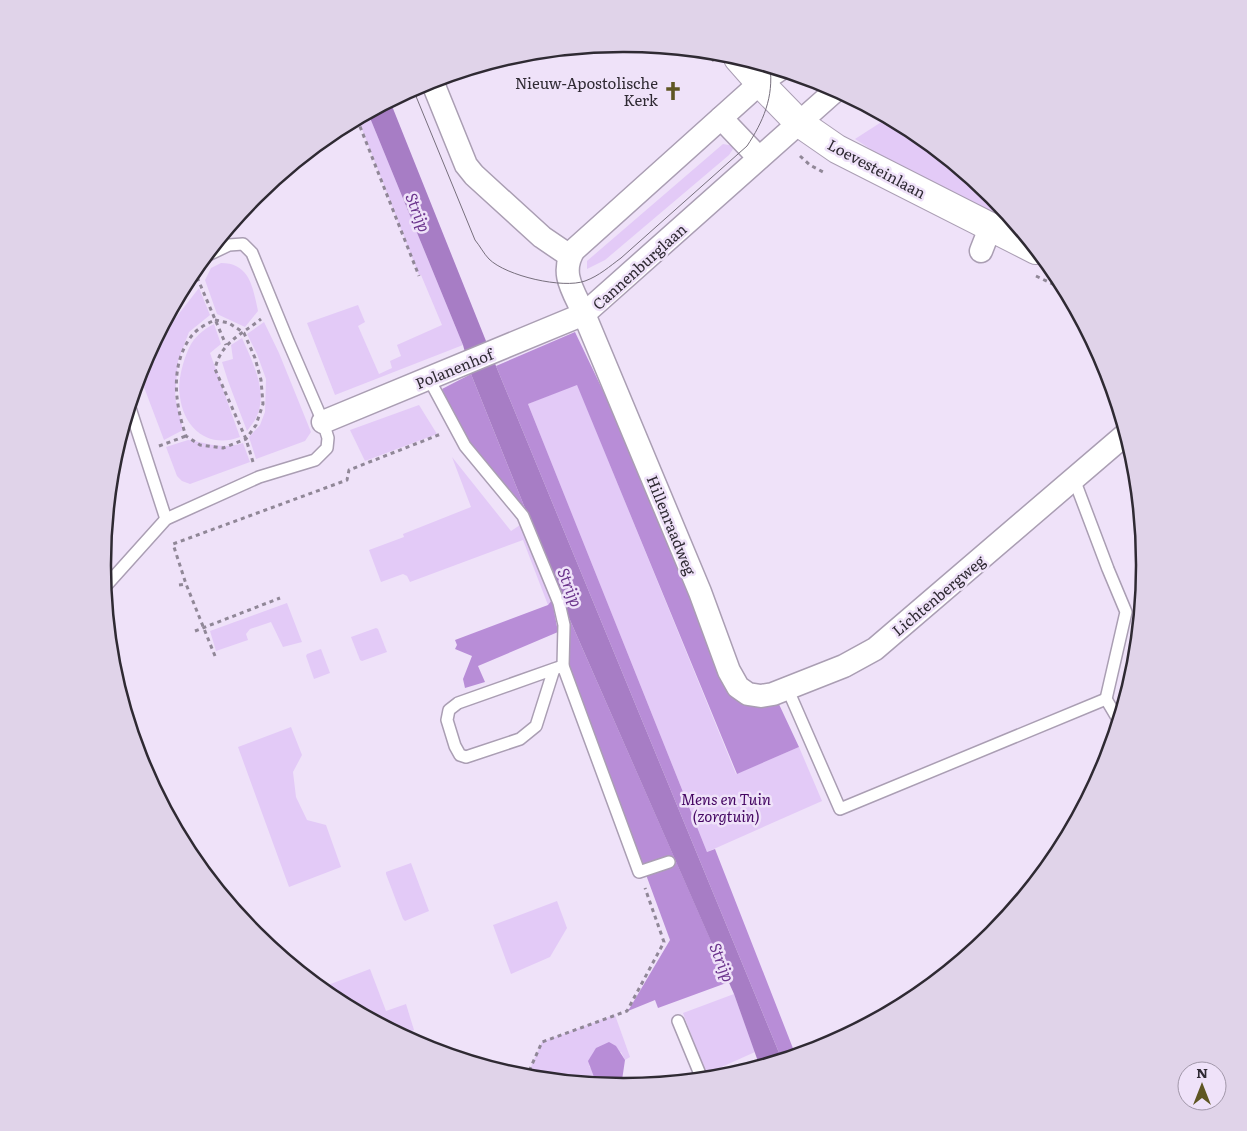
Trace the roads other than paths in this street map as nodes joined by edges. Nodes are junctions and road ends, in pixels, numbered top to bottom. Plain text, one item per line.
1 (769, 77) edge
2 (435, 89) edge
3 (829, 96) edge
4 (721, 118) junction
5 (798, 122) junction
6 (759, 158) junction
7 (1026, 248) edge
8 (220, 249) edge
9 (570, 256) junction
10 (584, 314) junction
11 (429, 379) junction
12 (133, 416) edge
13 (323, 422) junction
14 (1120, 439) edge
15 (1074, 478) junction
16 (166, 519) junction
17 (111, 580) edge
18 (558, 668) junction
19 (788, 690) junction
20 (1106, 699) junction
21 (1114, 713) edge
22 (669, 862) dead end
23 (678, 1021) dead end
24 (699, 1073) edge

1 - 4 street
1 - 5 street, Loevesteinlaan
2 - 9 street
3 - 5 street, Cannenburglaan
4 - 6 street
4 - 9 street
5 - 6 street, Cannenburglaan
5 - 7 street, Loevesteinlaan
6 - 10 street, Cannenburglaan
8 - 13 lane
9 - 10 street, Cannenburglaan
10 - 11 street, Polanenhof
10 - 19 street, Hillenraadweg
11 - 13 street, Polanenhof
11 - 18 lane
12 - 16 lane
13 - 16 lane
14 - 15 street, Lichtenbergweg
15 - 19 street, Lichtenbergweg
15 - 20 lane
16 - 17 lane
18 - 18 lane
18 - 22 lane
19 - 20 lane
20 - 21 lane
23 - 24 lane

